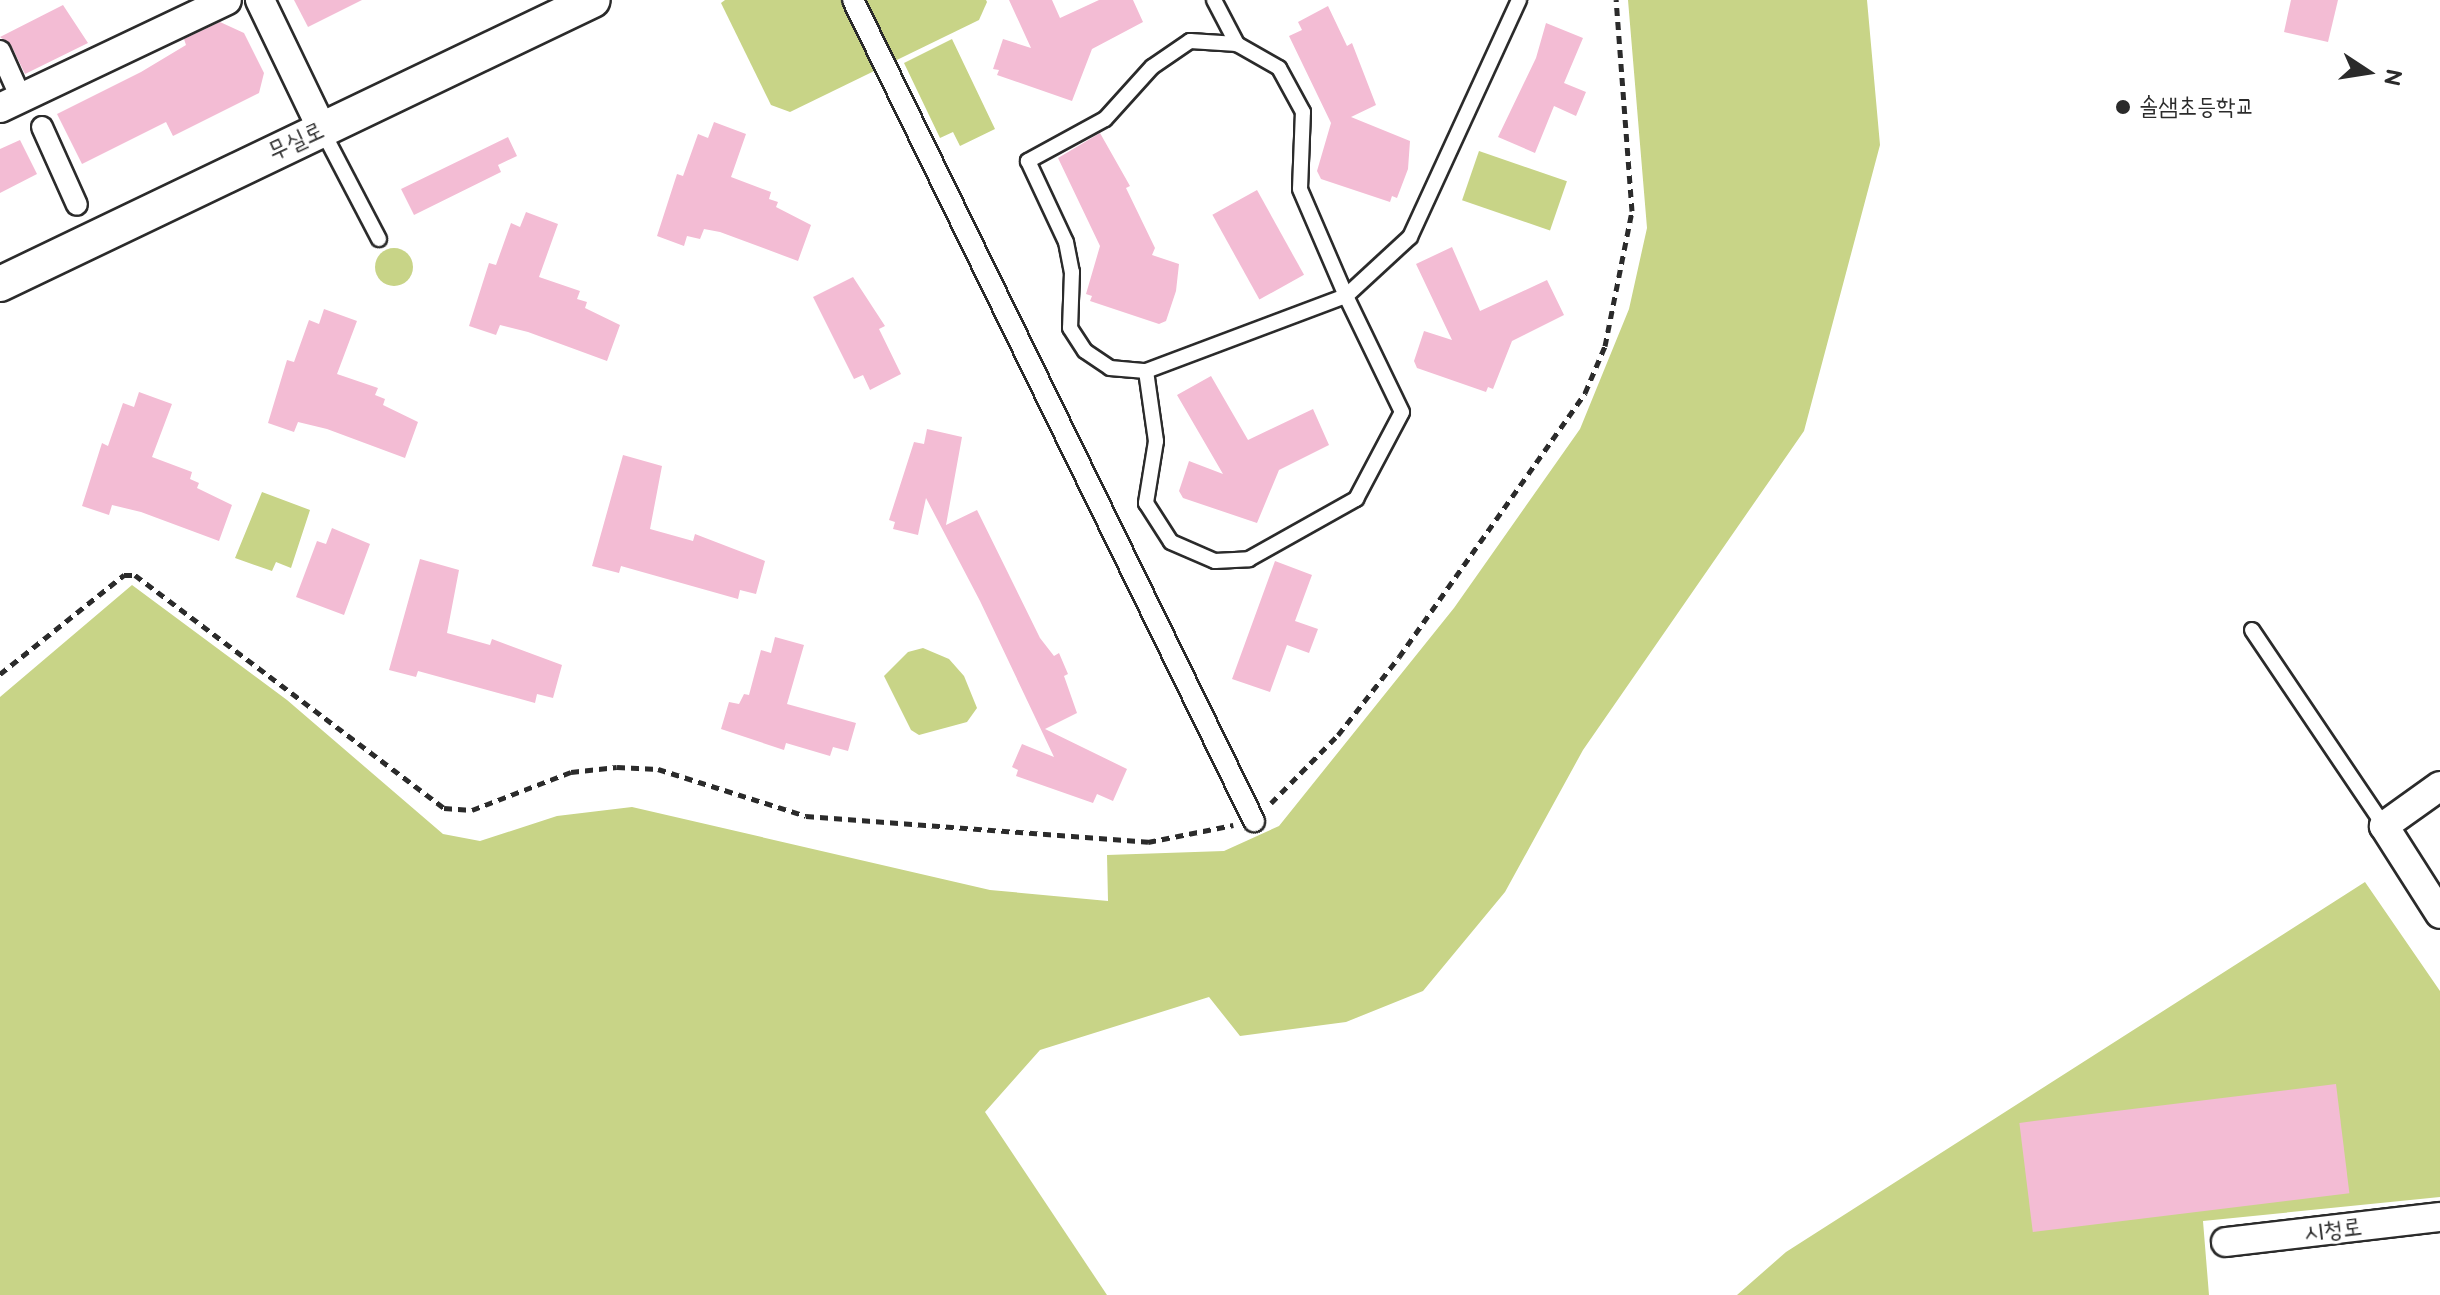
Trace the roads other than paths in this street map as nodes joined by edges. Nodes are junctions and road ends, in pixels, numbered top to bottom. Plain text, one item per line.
1 (227, 0) edge
2 (260, 0) edge
3 (593, 0) edge
4 (853, 0) edge
5 (1214, 0) edge
6 (1519, 0) edge
7 (1237, 44) junction
8 (0, 51) edge
9 (8, 98) edge
10 (42, 127) dead end
11 (322, 129) junction
12 (77, 205) dead end
13 (379, 239) dead end
14 (0, 284) edge
15 (1346, 296) junction
16 (1146, 371) junction
17 (2252, 630) dead end
18 (2440, 786) edge
19 (1254, 821) road end
20 (2384, 826) junction
21 (2439, 909) edge
22 (2440, 1217) edge
23 (2226, 1242) dead end

1 - 9 street
2 - 11 street
3 - 11 street, 무실로
4 - 19 street
5 - 7 lane
6 - 15 lane
7 - 15 lane
7 - 16 lane
8 - 9 street
10 - 12 street
11 - 13 lane
11 - 14 street, 무실로
15 - 16 lane
15 - 16 lane
17 - 20 lane
18 - 20 street
20 - 21 street
22 - 23 street, 시청로

